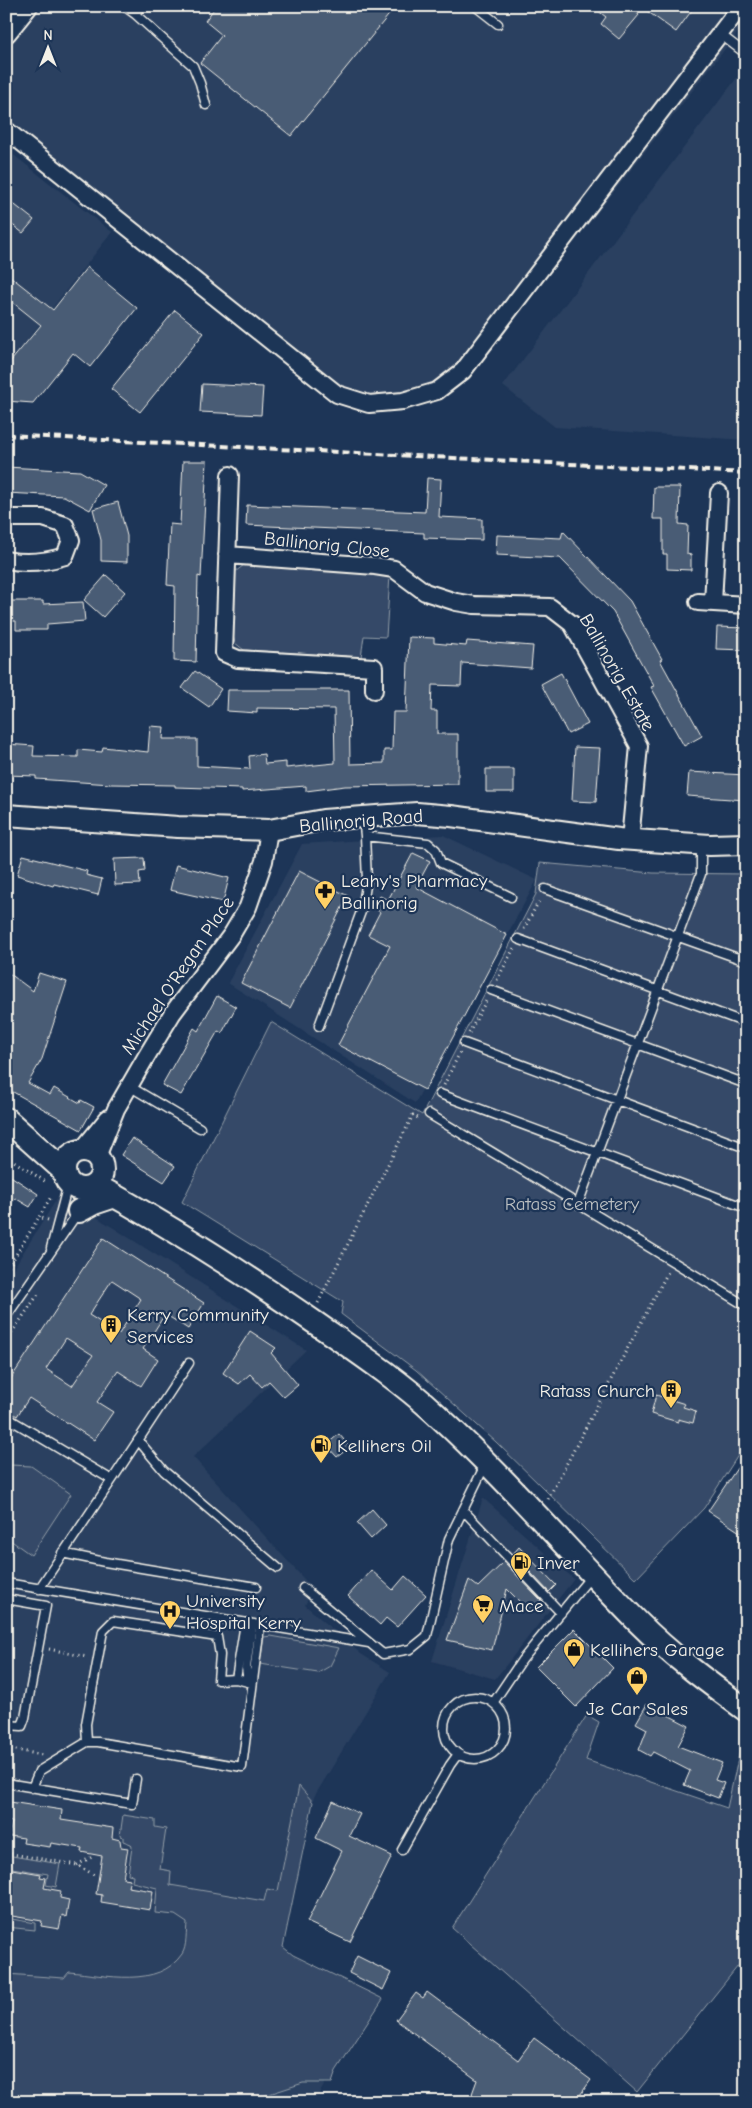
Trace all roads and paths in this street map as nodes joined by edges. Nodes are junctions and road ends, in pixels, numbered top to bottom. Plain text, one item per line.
1 (124, 6) edge
2 (141, 6) edge
3 (475, 6) edge
4 (741, 6) edge
5 (23, 8) edge
6 (135, 14) junction
7 (498, 24) dead end
8 (6, 32) edge
9 (720, 34) junction
10 (746, 54) edge
11 (206, 105) dead end
12 (6, 130) edge
13 (230, 475) dead end
14 (719, 493) dead end
15 (6, 518) edge
16 (227, 555) junction
17 (6, 560) edge
18 (474, 604) joint
19 (746, 605) edge
20 (374, 690) dead end
21 (6, 815) edge
22 (364, 826) junction
23 (269, 830) junction
24 (630, 840) junction
25 (701, 844) junction
26 (746, 844) edge
27 (545, 889) dead end
28 (511, 897) dead end
29 (678, 936) junction
30 (518, 939) dead end
31 (746, 961) edge
32 (658, 989) junction
33 (491, 990) dead end
34 (746, 1023) edge
35 (319, 1026) dead end
36 (464, 1043) dead end
37 (638, 1044) junction
38 (746, 1084) edge
39 (129, 1086) junction
40 (440, 1094) dead end
41 (617, 1099) junction
42 (428, 1114) dead end
43 (6, 1117) edge
44 (200, 1128) dead end
45 (746, 1148) edge
46 (597, 1153) junction
47 (6, 1156) edge
48 (76, 1174) junction
49 (115, 1196) junction
50 (578, 1204) junction
51 (746, 1208) edge
52 (79, 1211) junction
53 (39, 1217) junction
54 (161, 1222) junction
55 (58, 1224) junction
56 (48, 1254) junction
57 (673, 1262) junction
58 (6, 1271) edge
59 (746, 1306) edge
60 (6, 1317) edge
61 (190, 1363) dead end
62 (6, 1417) edge
63 (138, 1440) junction
64 (487, 1462) junction
65 (112, 1480) junction
66 (463, 1510) junction
67 (535, 1512) junction
68 (62, 1553) junction
69 (278, 1568) dead end
70 (593, 1574) junction
71 (6, 1583) edge
72 (256, 1586) dead end
73 (303, 1588) dead end
74 (39, 1589) junction
75 (6, 1599) edge
76 (561, 1613) junction
77 (252, 1625) junction
78 (369, 1643) junction
79 (38, 1648) junction
80 (97, 1659) junction
81 (236, 1679) junction
82 (250, 1683) junction
83 (493, 1702) junction
84 (746, 1710) edge
85 (6, 1725) edge
86 (87, 1742) junction
87 (6, 1748) edge
88 (458, 1754) junction
89 (47, 1756) dead end
90 (136, 1779) dead end
91 (6, 1783) edge
92 (32, 1788) junction
93 (402, 1850) dead end
94 (6, 1853) edge
95 (92, 1857) dead end
96 (77, 1865) junction
97 (96, 1876) dead end

1 - 6 lane
2 - 6 lane
3 - 7 lane
4 - 9 street
5 - 8 street
6 - 11 lane
9 - 10 lane
9 - 12 street
13 - 16 street
14 - 19 street
15 - 17 street
16 - 18 street, Ballinorig Close
16 - 20 street
18 - 24 street, Ballinorig Estate
21 - 23 street, Ballinorig Road
22 - 23 street, Ballinorig Road
22 - 24 street, Ballinorig Road
22 - 28 lane
22 - 35 lane
23 - 39 street, Michael O'Regan Place
24 - 25 street, Ballinorig Road
25 - 26 street, Ballinorig Road
25 - 29 lane
27 - 29 lane
29 - 31 lane
29 - 32 lane
30 - 32 lane
32 - 34 lane
32 - 37 lane
33 - 37 lane
36 - 41 lane
37 - 38 lane
37 - 41 lane
39 - 44 lane
39 - 48 street, Michael O'Regan Place
40 - 46 lane
41 - 45 lane
41 - 46 lane
42 - 50 lane
43 - 48 main road
46 - 50 lane
46 - 51 lane
47 - 48 path
48 - 49 main road
48 - 52 lane
48 - 53 path
48 - 54 main road
48 - 55 lane
49 - 52 main road
49 - 54 main road
50 - 57 lane
52 - 56 lane
53 - 55 path
53 - 58 path
54 - 64 main road
55 - 56 lane
56 - 60 lane
57 - 59 lane
57 - 67 path
61 - 63 lane
62 - 65 lane
63 - 65 lane
63 - 69 lane
64 - 66 lane
64 - 67 main road
65 - 68 lane
66 - 76 lane
66 - 78 lane
67 - 70 main road
68 - 72 lane
68 - 74 lane
70 - 76 lane
70 - 84 main road
71 - 74 lane
73 - 78 lane
74 - 77 lane
75 - 79 lane
76 - 83 lane
77 - 78 lane
77 - 81 lane
77 - 82 lane
79 - 80 path
79 - 85 lane
80 - 81 lane
80 - 86 lane
81 - 82 lane
82 - 86 lane
83 - 88 lane
83 - 88 lane
86 - 92 lane
87 - 89 path
88 - 93 lane
90 - 92 lane
91 - 92 lane
94 - 96 path
95 - 96 path
96 - 97 path

